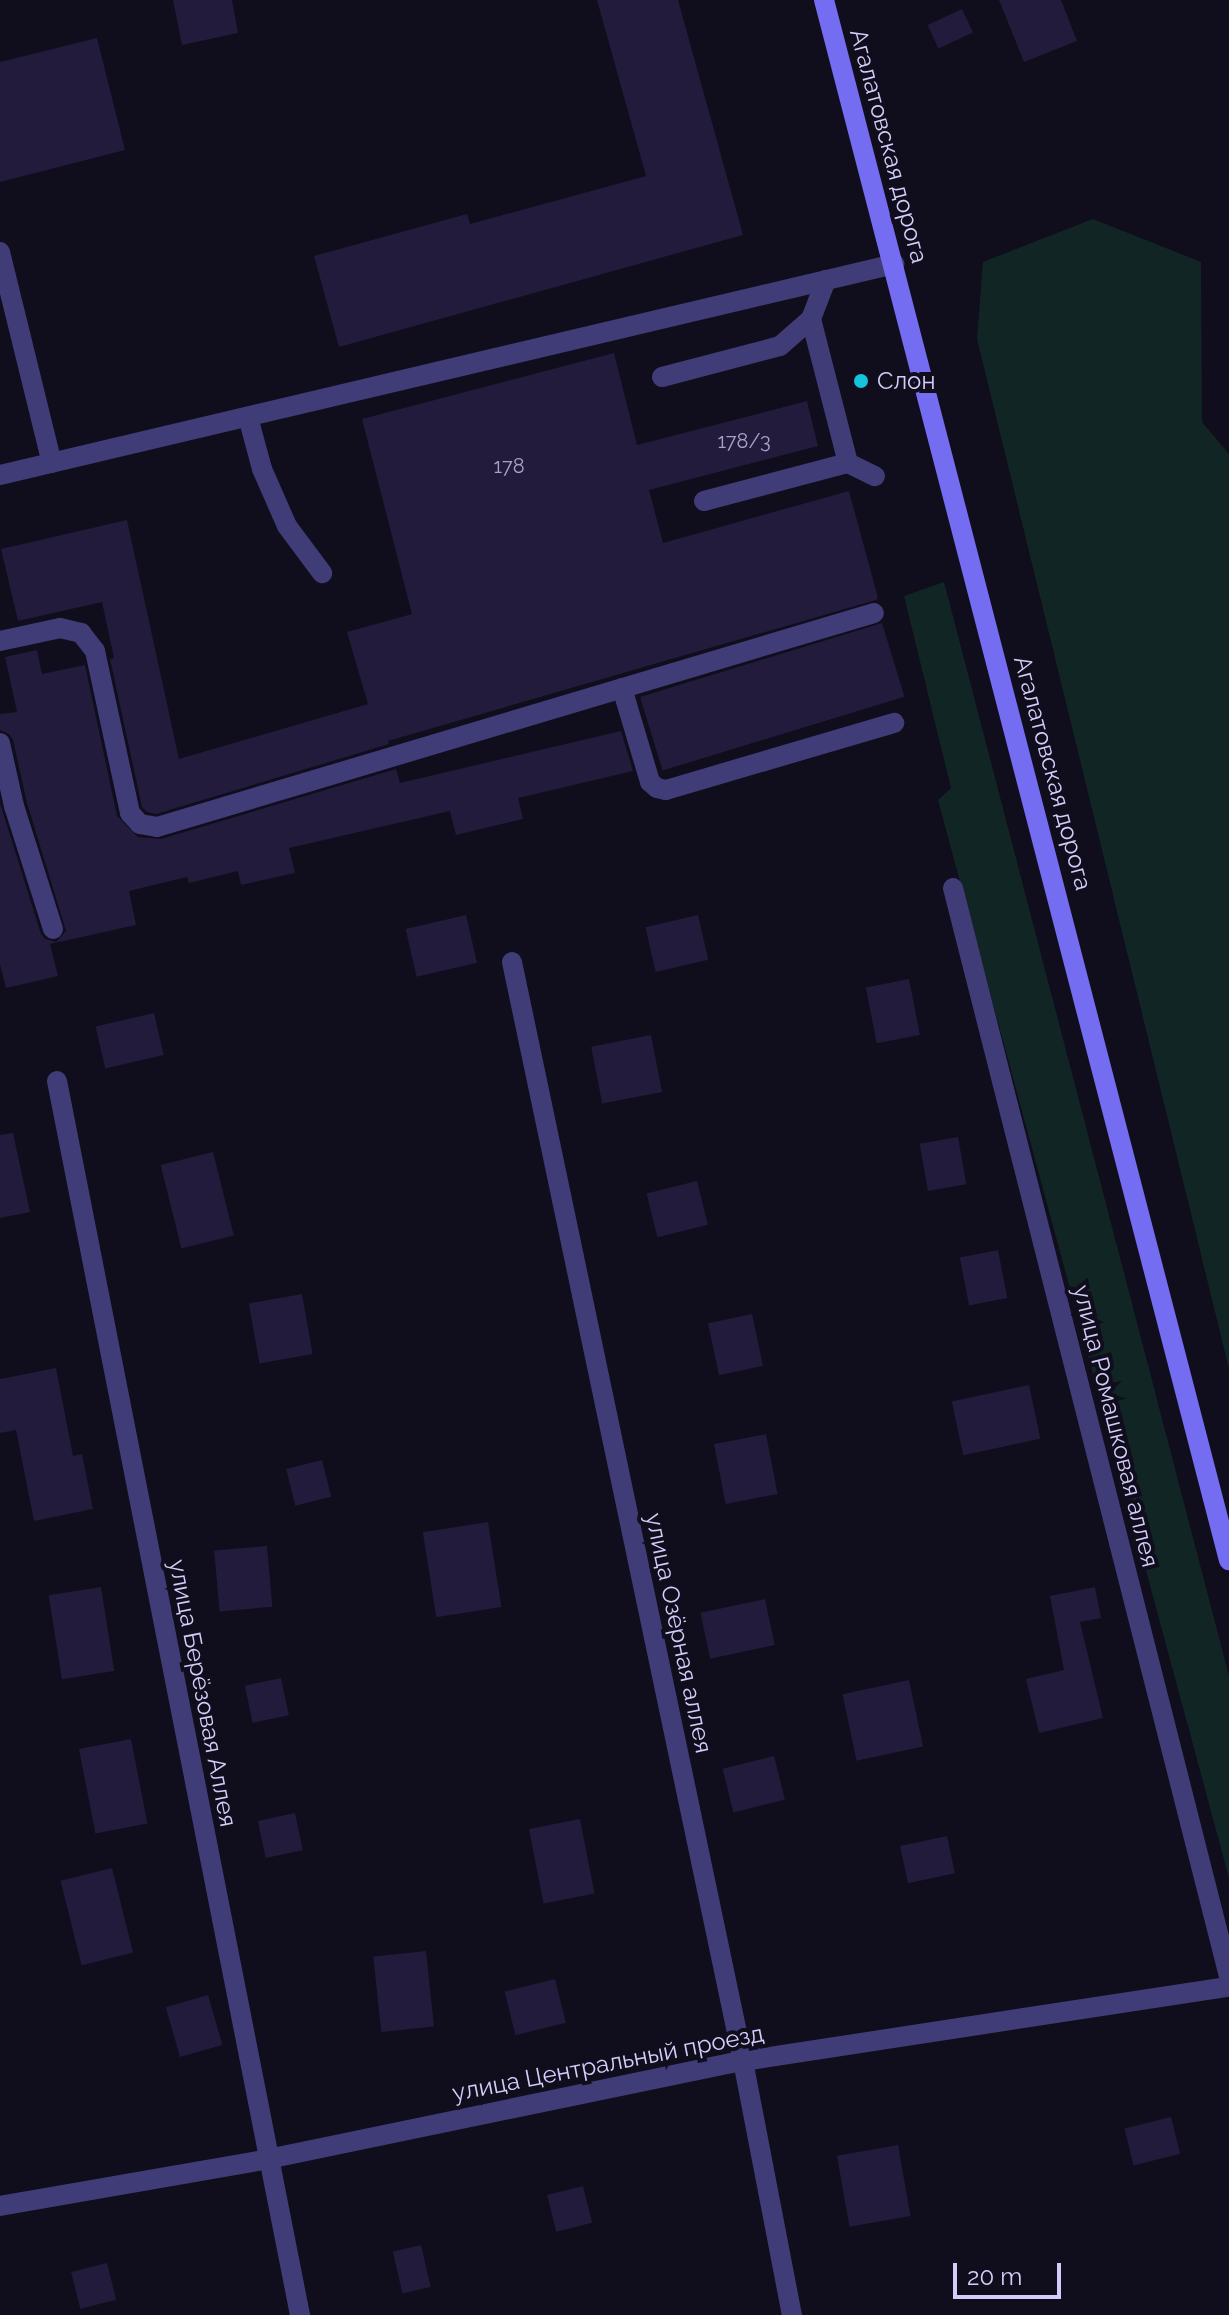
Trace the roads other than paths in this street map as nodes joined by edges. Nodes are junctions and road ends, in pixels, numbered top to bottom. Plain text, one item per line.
1 (824, 0) edge
2 (0, 252) edge
3 (894, 264) junction
4 (826, 280) junction
5 (811, 319) junction
6 (662, 377) dead end
7 (248, 417) junction
8 (52, 463) junction
9 (848, 463) junction
10 (0, 475) edge
11 (875, 476) dead end
12 (704, 501) dead end
13 (322, 573) dead end
14 (874, 613) dead end
15 (0, 641) edge
16 (622, 688) junction
17 (894, 723) dead end
18 (0, 743) edge
19 (953, 888) dead end
20 (53, 929) dead end
21 (512, 962) dead end
22 (57, 1081) dead end
23 (1229, 1560) edge
24 (1229, 1976) edge
25 (1229, 1987) edge
26 (743, 2061) junction
27 (268, 2159) junction
28 (0, 2206) edge
29 (300, 2315) edge
30 (792, 2315) edge

1 - 3 main road, Агалатовская дорога
2 - 8 street
3 - 4 street
3 - 23 main road, Агалатовская дорога
4 - 5 street
4 - 7 street
5 - 6 street
5 - 9 street
7 - 8 street
7 - 13 street
8 - 10 street
9 - 11 street
9 - 12 street
14 - 16 street
15 - 16 street
16 - 17 street
18 - 20 street
19 - 24 street, улица Ромашковая аллея
21 - 26 street, улица Озёрная аллея
22 - 27 street, улица Берёзовая Аллея
25 - 26 street, улица Центральный проезд
26 - 27 street, улица Центральный проезд
26 - 30 street, улица Озёрная аллея
27 - 28 street, улица Центральный проезд
27 - 29 street, улица Берёзовая Аллея

